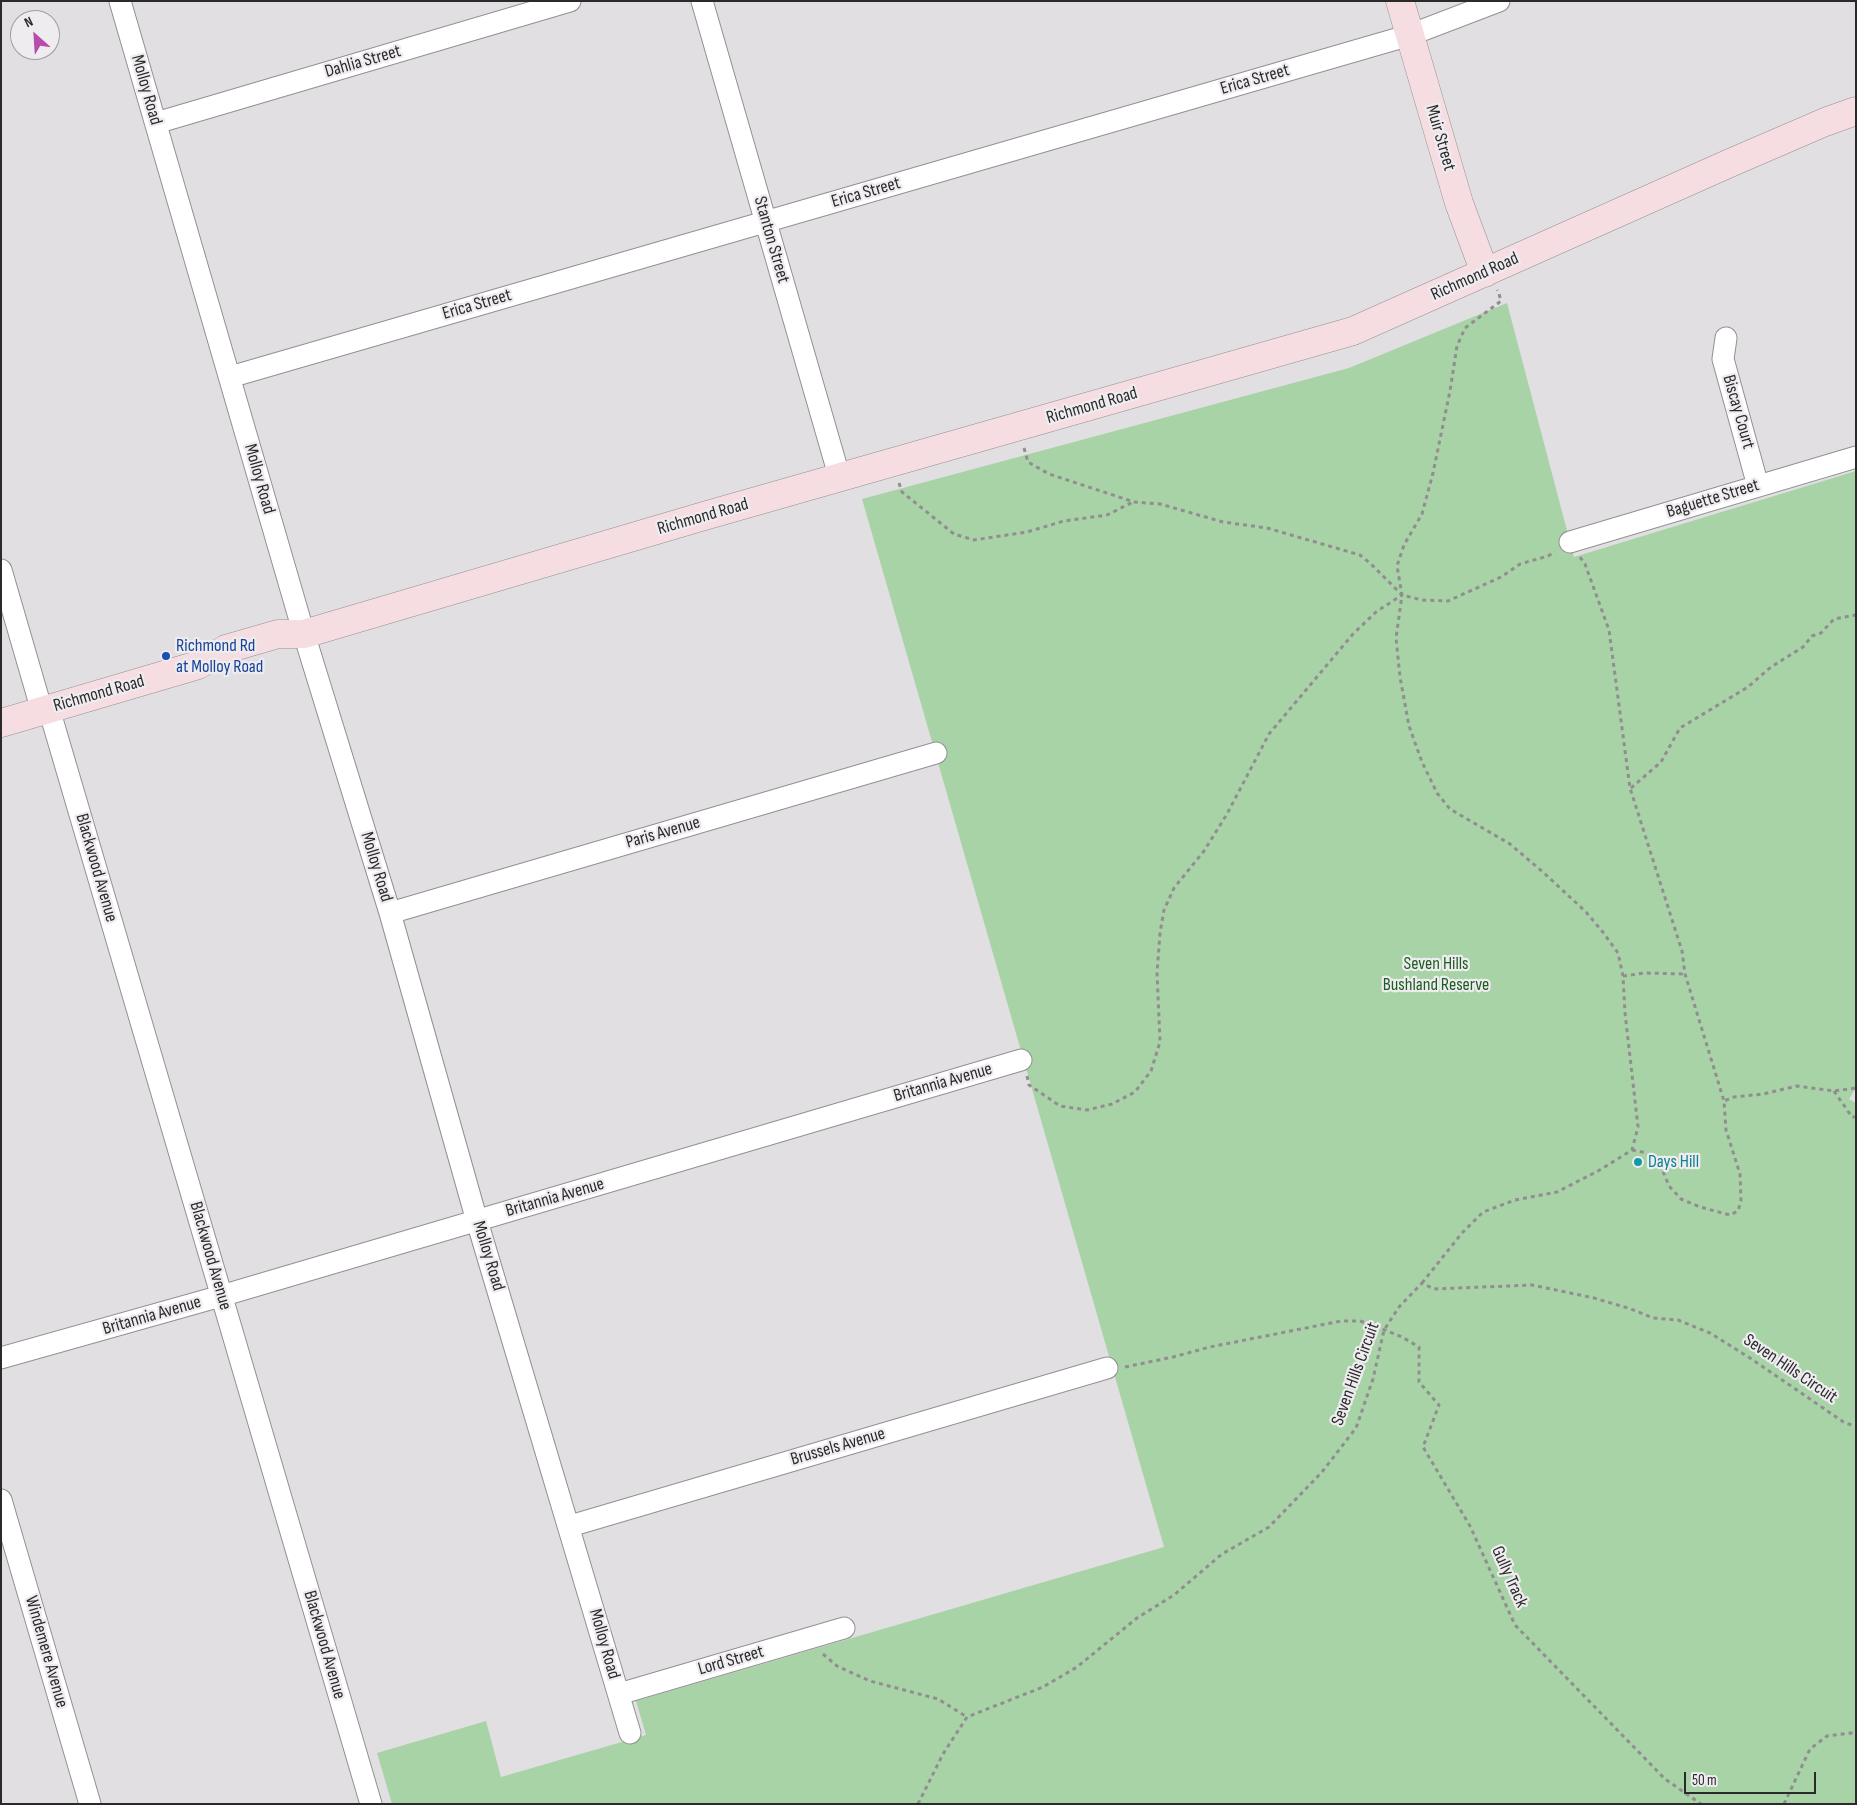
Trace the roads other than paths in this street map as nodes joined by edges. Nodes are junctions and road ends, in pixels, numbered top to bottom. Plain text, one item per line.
1 (120, 1) edge
2 (570, 1) edge
3 (702, 1) edge
4 (1400, 1) edge
5 (1499, 1) edge
6 (1410, 35) junction
7 (1856, 111) edge
8 (156, 123) junction
9 (766, 222) junction
10 (1485, 273) junction
11 (1726, 338) dead end
12 (230, 377) junction
13 (1856, 457) edge
14 (840, 479) junction
15 (1758, 486) junction
16 (1570, 542) road end
17 (1, 570) edge
18 (304, 634) junction
19 (46, 710) junction
20 (1, 723) edge
21 (936, 753) dead end
22 (390, 913) junction
23 (1021, 1060) road end
24 (477, 1221) junction
25 (221, 1296) junction
26 (1, 1358) edge
27 (1107, 1368) road end
28 (1, 1500) edge
29 (570, 1526) junction
30 (844, 1628) dead end
31 (619, 1694) junction
32 (630, 1733) dead end
33 (90, 1804) edge
34 (371, 1804) edge

1 - 8 street, Molloy Road
2 - 8 street, Dahlia Street
3 - 9 street, Stanton Street
4 - 6 main road, Muir Street
5 - 6 street, Erica Street
6 - 9 street, Erica Street
6 - 10 main road, Muir Street
7 - 10 main road, Richmond Road
8 - 12 street, Molloy Road
9 - 12 street, Erica Street
9 - 14 street, Stanton Street
10 - 14 main road, Richmond Road
11 - 15 street, Biscay Court
12 - 18 street, Molloy Road
13 - 15 street, Baguette Street
14 - 18 main road, Richmond Road
15 - 16 street, Baguette Street
17 - 19 street, Blackwood Avenue
18 - 19 main road, Richmond Road
18 - 22 street, Molloy Road
19 - 20 main road, Richmond Road
19 - 25 street, Blackwood Avenue
21 - 22 street, Paris Avenue
22 - 24 street, Molloy Road
23 - 24 street, Britannia Avenue
24 - 25 street, Britannia Avenue
24 - 29 street, Molloy Road
25 - 26 street, Britannia Avenue
25 - 34 street, Blackwood Avenue
27 - 29 street, Brussels Avenue
28 - 33 street, Windemere Avenue
29 - 31 street, Molloy Road
30 - 31 street, Lord Street
31 - 32 street, Molloy Road

